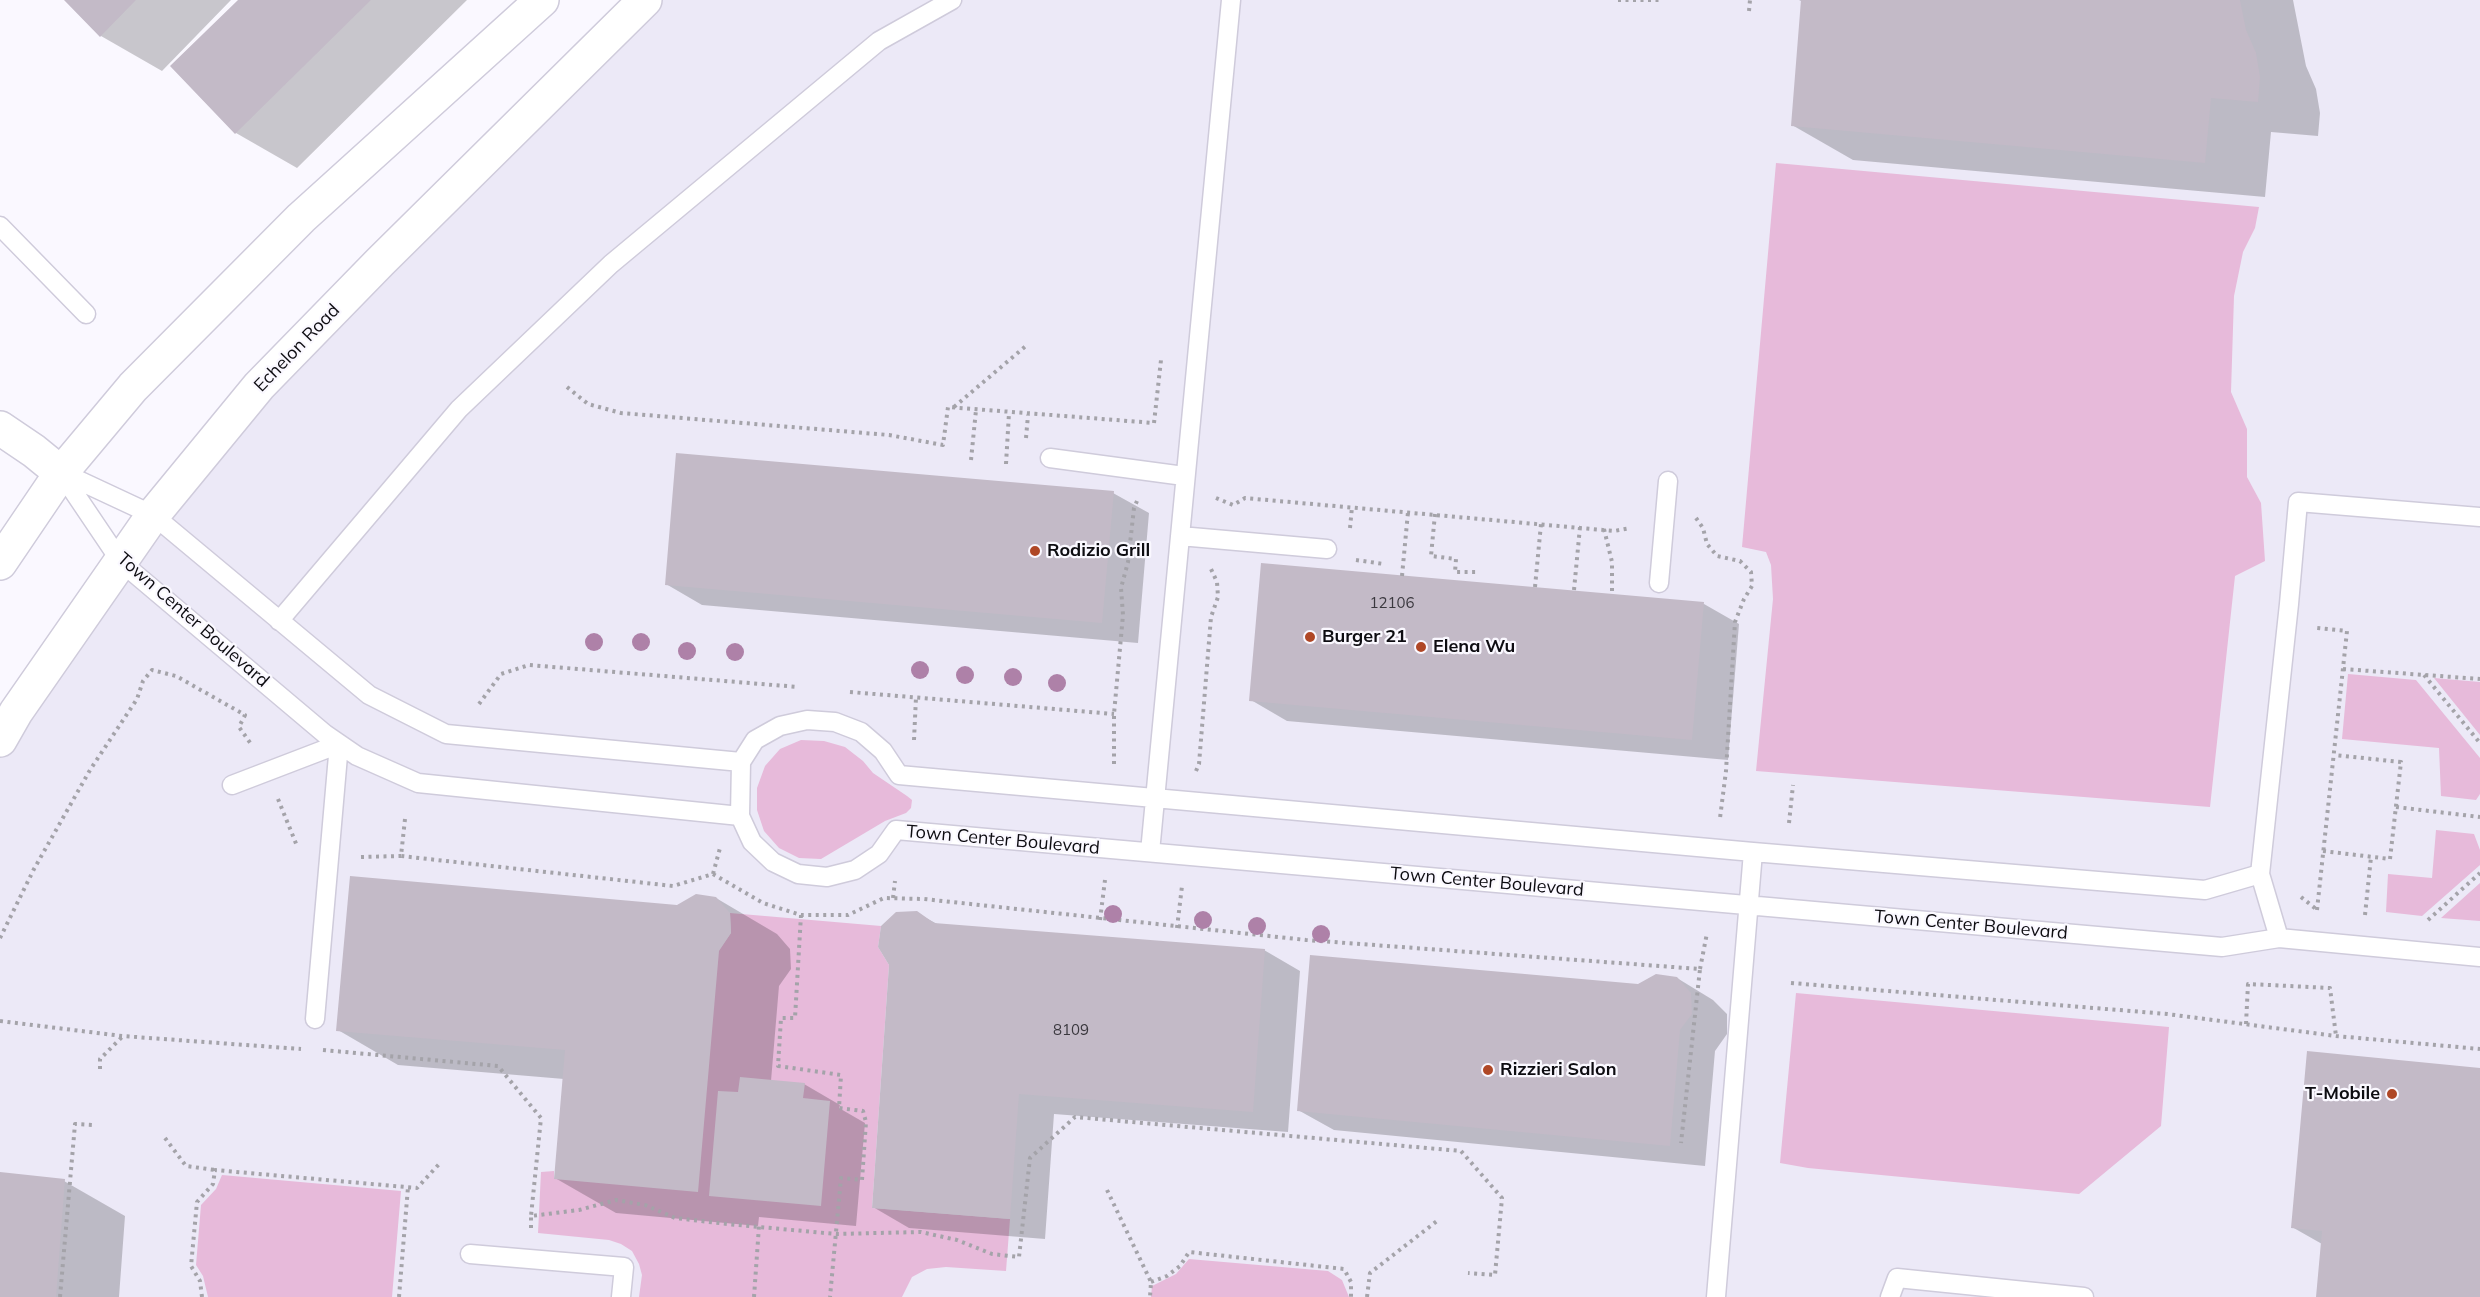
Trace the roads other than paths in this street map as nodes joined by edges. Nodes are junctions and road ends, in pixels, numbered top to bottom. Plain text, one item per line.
1 (542, 0) edge
2 (662, 0) edge
3 (952, 0) edge
4 (1231, 0) edge
5 (634, 11) edge
6 (0, 226) edge
7 (86, 314) dead end
8 (0, 429) edge
9 (1050, 458) dead end
10 (61, 473) junction
11 (1184, 476) junction
12 (1668, 481) dead end
13 (153, 515) junction
14 (2480, 517) edge
15 (1180, 536) junction
16 (1327, 549) dead end
17 (121, 562) junction
18 (0, 563) edge
19 (1659, 583) dead end
20 (279, 621) junction
21 (0, 740) edge
22 (339, 744) junction
23 (741, 762) junction
24 (232, 785) dead end
25 (1155, 798) junction
26 (740, 816) junction
27 (1150, 852) junction
28 (1753, 852) junction
29 (2260, 874) junction
30 (1749, 905) junction
31 (2279, 938) junction
32 (2480, 957) edge
33 (315, 1018) dead end
34 (470, 1254) dead end
35 (621, 1297) edge
36 (1716, 1297) edge
37 (1890, 1297) edge
38 (2084, 1297) edge

1 - 10 street
2 - 5 street, Echelon Road
3 - 20 lane
4 - 11 lane
5 - 13 street, Echelon Road
6 - 7 lane
8 - 10 street
9 - 11 lane
10 - 13 lane
10 - 17 lane, Town Center Boulevard
10 - 18 street
11 - 15 lane
12 - 19 lane
13 - 17 street, Echelon Road
13 - 20 lane
14 - 29 lane
15 - 16 lane
15 - 25 lane
17 - 21 street, Echelon Road
17 - 22 lane, Town Center Boulevard
20 - 23 lane
22 - 24 lane
22 - 26 lane, Town Center Boulevard
22 - 33 lane
23 - 25 lane
23 - 26 lane, Town Center Boulevard
25 - 27 lane
25 - 28 lane
26 - 27 lane, Town Center Boulevard
27 - 30 lane, Town Center Boulevard
28 - 29 lane
28 - 30 lane
29 - 31 lane
30 - 31 lane, Town Center Boulevard
30 - 36 lane
31 - 32 lane, Town Center Boulevard
34 - 35 lane
37 - 38 lane

